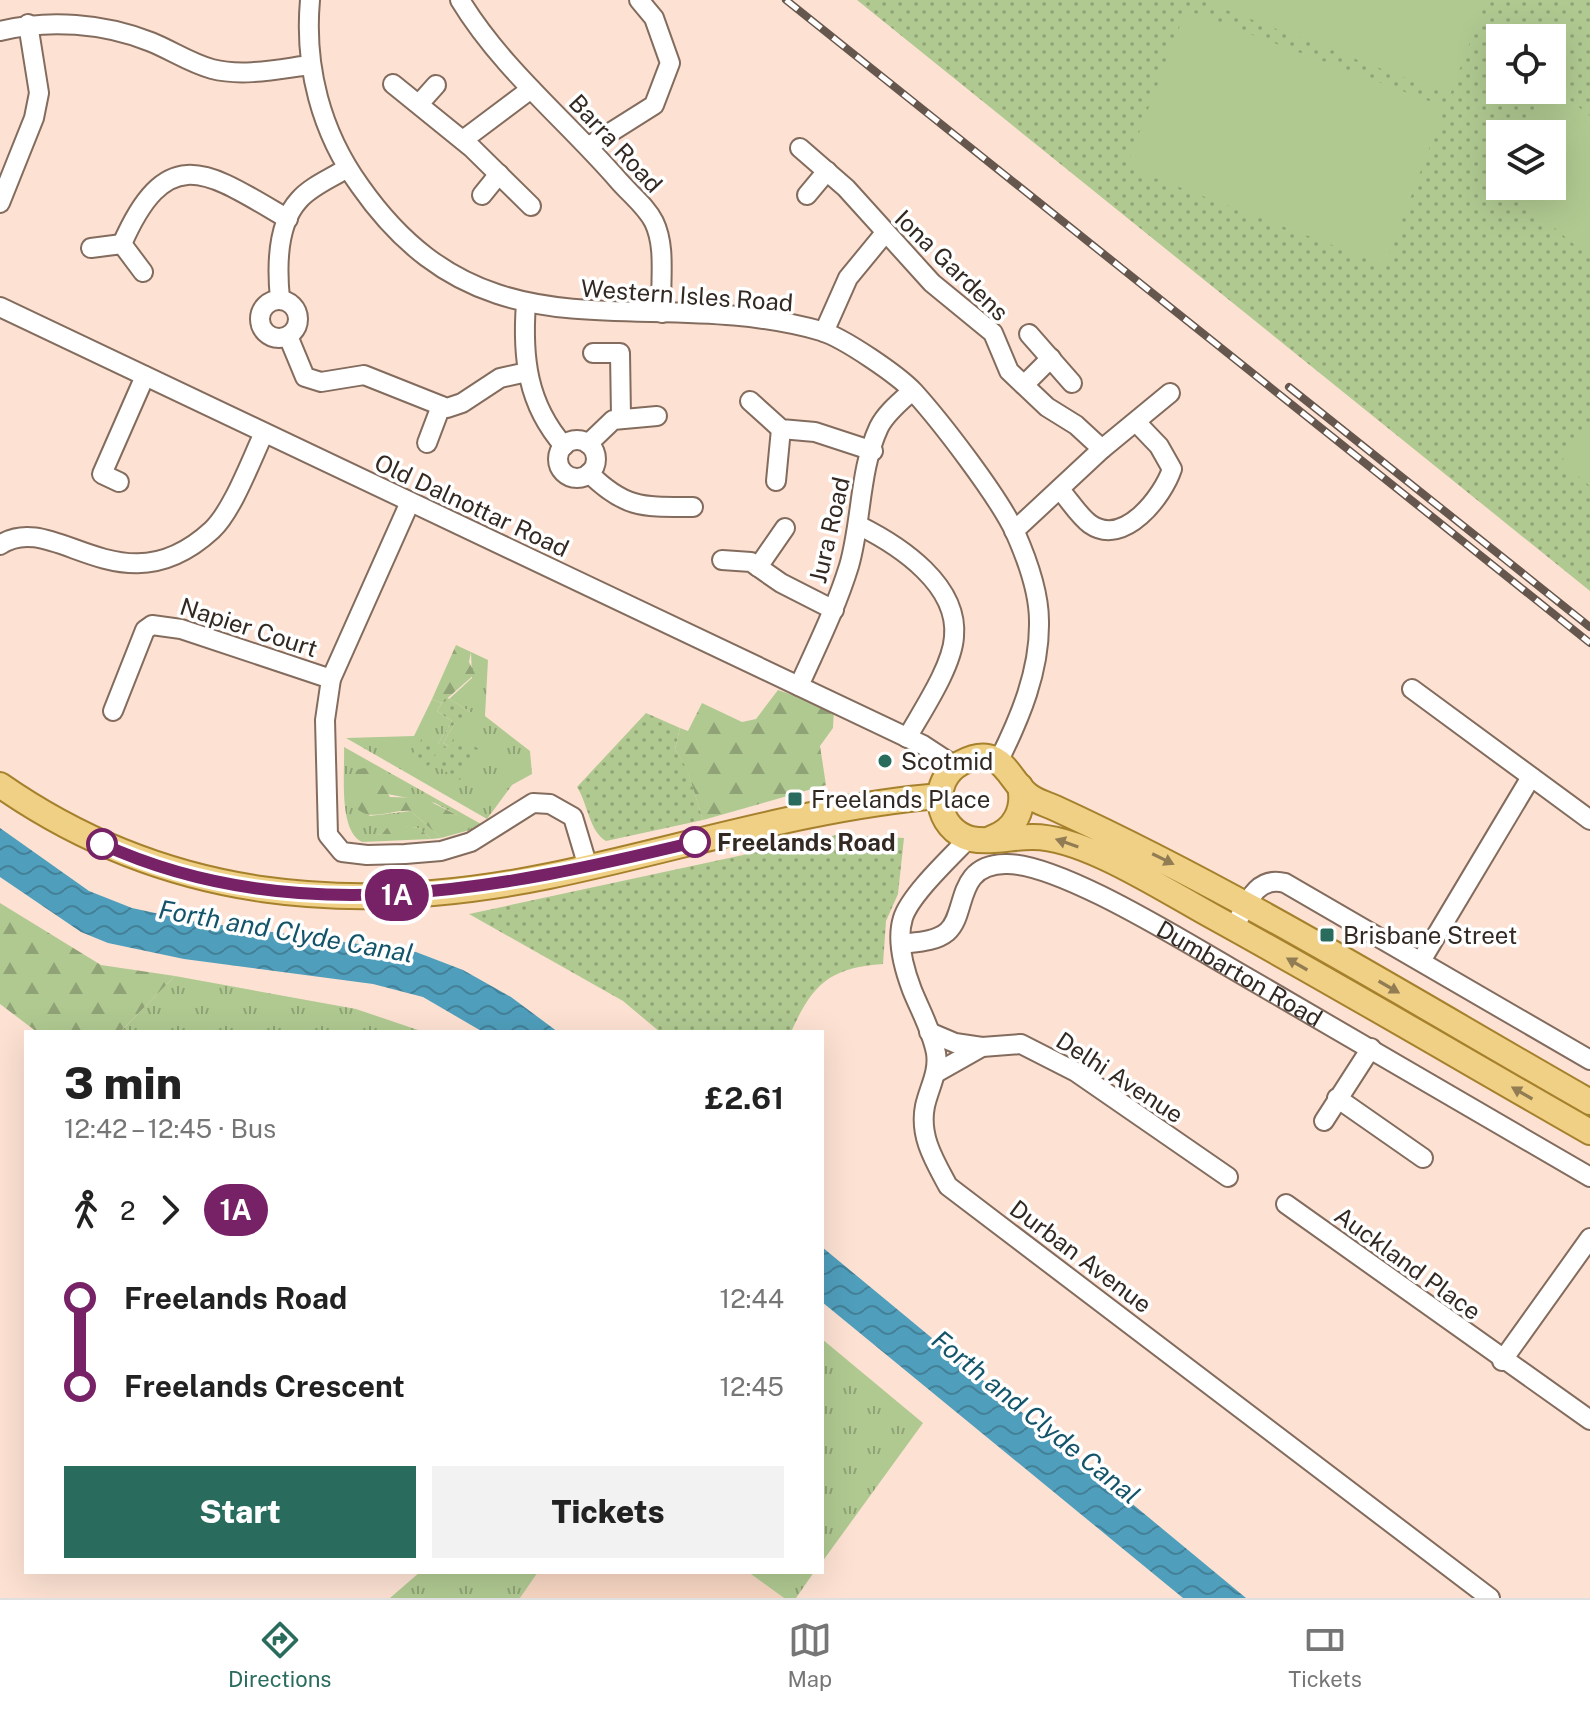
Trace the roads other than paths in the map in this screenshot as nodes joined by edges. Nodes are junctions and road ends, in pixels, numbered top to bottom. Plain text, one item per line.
1 (310, 0) edge
2 (460, 0) edge
3 (639, 0) edge
4 (28, 24) junction
5 (0, 31) edge
6 (310, 65) junction
7 (393, 84) dead end
8 (436, 85) dead end
9 (531, 89) junction
10 (419, 104) junction
11 (463, 140) junction
12 (589, 146) junction
13 (800, 148) dead end
14 (347, 168) junction
15 (827, 171) junction
16 (499, 174) junction
17 (482, 195) dead end
18 (807, 195) dead end
19 (0, 203) edge
20 (531, 206) dead end
21 (288, 219) junction
22 (885, 233) junction
23 (122, 244) junction
24 (91, 248) dead end
25 (143, 272) dead end
26 (280, 299) junction
27 (526, 303) junction
28 (0, 307) edge
29 (662, 313) junction
30 (824, 332) junction
31 (1029, 334) dead end
32 (288, 336) junction
33 (593, 353) dead end
34 (1051, 358) junction
35 (527, 372) junction
36 (145, 376) junction
37 (1072, 383) dead end
38 (1024, 385) junction
39 (912, 391) junction
40 (1170, 393) dead end
41 (750, 401) dead end
42 (441, 406) junction
43 (657, 416) dead end
44 (621, 417) junction
45 (1136, 422) junction
46 (781, 429) junction
47 (264, 433) junction
48 (427, 443) dead end
49 (588, 444) junction
50 (564, 446) junction
51 (1102, 449) junction
52 (873, 451) junction
53 (589, 473) junction
54 (776, 481) dead end
55 (119, 482) dead end
56 (1061, 491) junction
57 (410, 502) junction
58 (693, 507) dead end
59 (860, 526) junction
60 (785, 528) dead end
61 (1014, 531) junction
62 (0, 545) edge
63 (722, 560) dead end
64 (758, 567) junction
65 (834, 610) junction
66 (331, 679) junction
67 (799, 686) junction
68 (1412, 689) dead end
69 (113, 711) dead end
70 (915, 741) junction
71 (998, 762) junction
72 (955, 766) junction
73 (1531, 777) junction
74 (0, 785) edge
75 (1020, 786) junction
76 (940, 796) junction
77 (1590, 820) edge
78 (981, 838) junction
79 (588, 867) junction
80 (1247, 904) junction
81 (1234, 928) junction
82 (901, 944) junction
83 (1421, 961) junction
84 (929, 1032) junction
85 (982, 1047) junction
86 (1371, 1048) junction
87 (1590, 1060) edge
88 (936, 1073) junction
89 (1337, 1098) junction
90 (1590, 1102) edge
91 (1324, 1121) dead end
92 (1590, 1132) edge
93 (1423, 1158) dead end
94 (1228, 1177) dead end
95 (1590, 1177) edge
96 (1286, 1204) dead end
97 (1590, 1238) edge
98 (1502, 1361) junction
99 (1590, 1420) edge
100 (1490, 1598) edge

1 - 6 street, Western Isles Road
2 - 9 street, Barra Road
3 - 12 street
4 - 5 street
4 - 6 street
4 - 19 street
6 - 14 street, Western Isles Road
7 - 10 street
8 - 10 street
9 - 11 street
9 - 12 street, Barra Road
10 - 11 street
11 - 16 street
12 - 29 street, Barra Road
13 - 15 street, Iona Gardens
14 - 21 street
14 - 27 street, Western Isles Road
15 - 18 street
15 - 22 street, Iona Gardens
16 - 17 street
16 - 20 street
21 - 23 street
21 - 26 street
22 - 30 street
22 - 38 street, Iona Gardens
23 - 24 street
23 - 25 street
26 - 32 street
26 - 32 street
27 - 29 street, Western Isles Road
27 - 35 street
28 - 36 street, Old Dalnottar Road
29 - 30 street, Western Isles Road
30 - 39 street, Western Isles Road
31 - 34 street
32 - 42 street
33 - 44 street
34 - 37 street
34 - 38 street
35 - 42 street
35 - 50 street
36 - 47 street, Old Dalnottar Road
36 - 55 street
38 - 51 street, Iona Gardens
39 - 52 street, Jura Road
39 - 61 street, Western Isles Road
40 - 45 street
41 - 46 street
42 - 48 street
43 - 44 street
44 - 49 street
45 - 51 street
45 - 56 street
46 - 52 street
46 - 54 street
47 - 57 street, Old Dalnottar Road
47 - 62 street
49 - 50 street
49 - 53 street
50 - 53 street
51 - 56 street
52 - 59 street, Jura Road
53 - 58 street
56 - 61 street
57 - 66 street
57 - 67 street, Old Dalnottar Road
59 - 65 street, Jura Road
59 - 70 street
60 - 64 street
61 - 71 street, Western Isles Road
63 - 64 street
64 - 65 street
65 - 67 street, Jura Road
66 - 69 street, Napier Court
66 - 79 street
67 - 70 street, Old Dalnottar Road
68 - 73 street
70 - 72 street, Old Dalnottar Road
71 - 72 main road
71 - 75 main road
72 - 76 main road
73 - 77 street
73 - 83 street
74 - 79 main road
75 - 78 main road
75 -> 80 main road
76 - 78 main road
76 - 79 main road
81 -> 78 main road, Dumbarton Road
78 - 82 street, Durban Avenue
80 - 81 street, Dumbarton Road
80 - 83 street, Dumbarton Road
80 -> 90 main road
92 -> 81 main road, Dumbarton Road
82 - 84 street, Durban Avenue
82 - 86 street, Dumbarton Road
83 - 87 street, Dumbarton Road
84 - 85 street
84 - 88 street, Durban Avenue
85 - 88 street, Delhi Avenue
85 - 94 street, Delhi Avenue
86 - 89 street
86 - 95 street, Dumbarton Road
88 - 100 street, Durban Avenue
89 - 91 street
89 - 93 street
96 - 98 street, Auckland Place
97 - 98 street
98 - 99 street, Auckland Place

